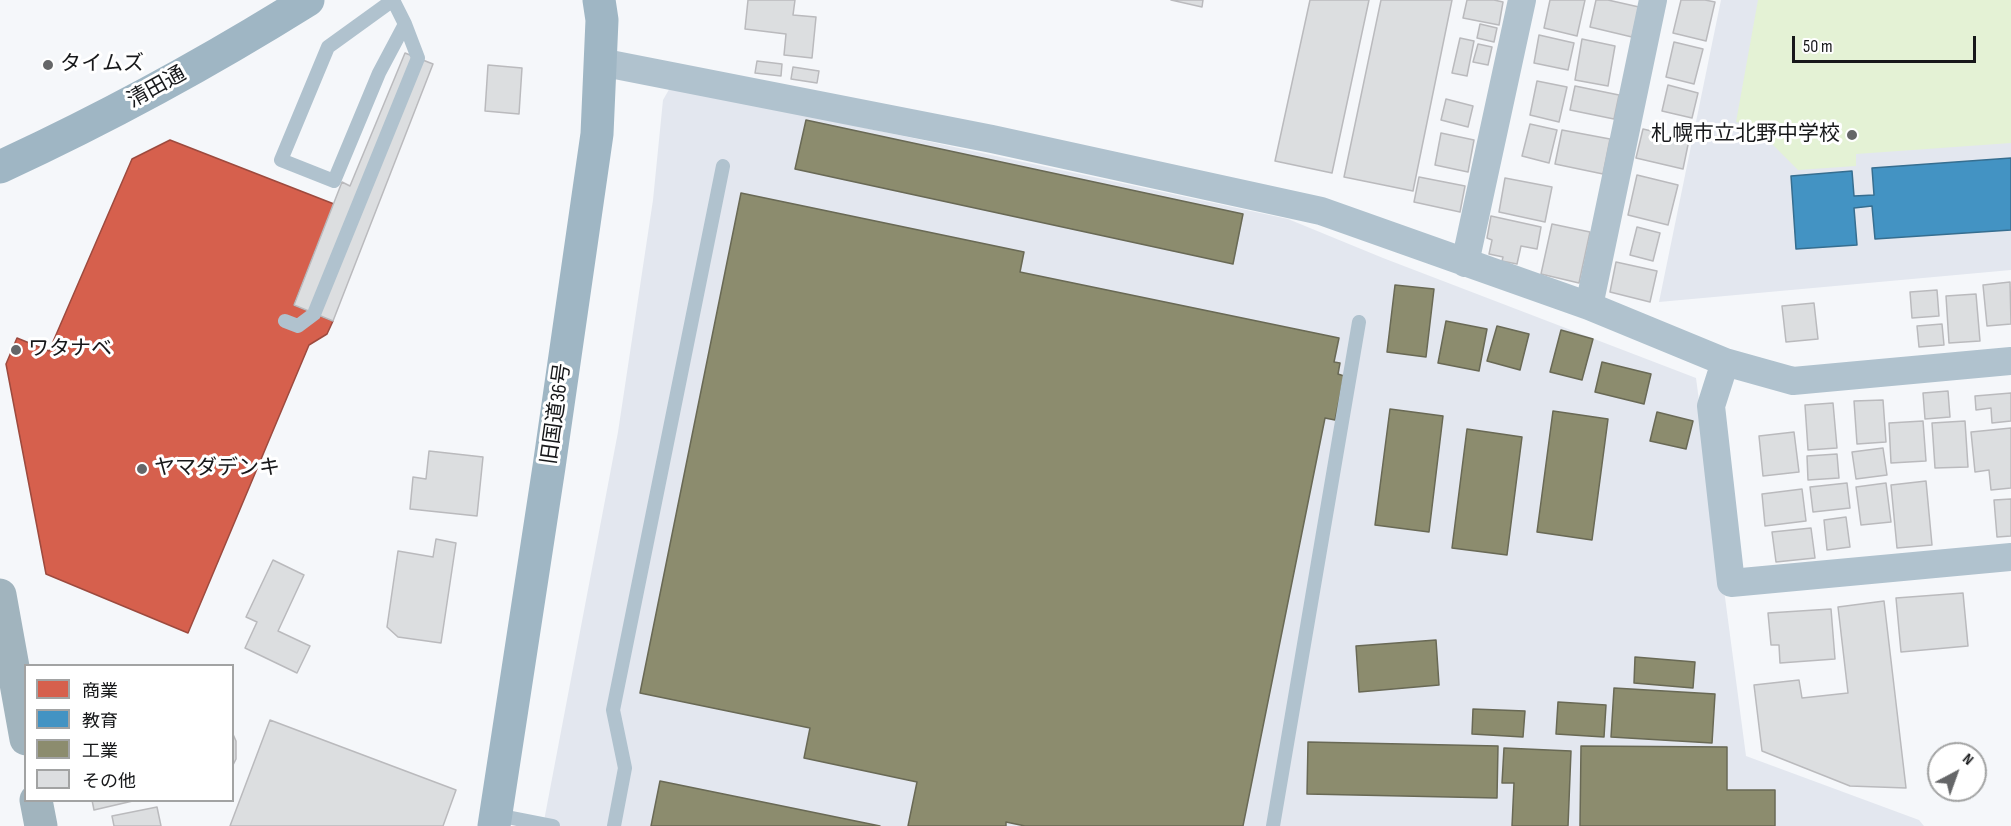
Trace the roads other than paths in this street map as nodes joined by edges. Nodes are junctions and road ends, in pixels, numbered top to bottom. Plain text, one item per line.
1 (308, 0) edge
2 (393, 0) edge
3 (599, 0) edge
4 (1522, 0) edge
5 (1653, 0) edge
6 (405, 24) junction
7 (600, 62) junction
8 (723, 166) dead end
9 (0, 167) edge
10 (1465, 263) junction
11 (1589, 306) junction
12 (285, 321) dead end
13 (1359, 322) dead end
14 (2011, 361) edge
15 (1725, 362) junction
16 (2011, 558) edge
17 (0, 595) edge
18 (24, 728) edge
19 (36, 802) edge
20 (496, 820) edge
21 (41, 826) edge
22 (553, 826) edge
23 (614, 826) edge
24 (1273, 826) edge

1 - 9 street, 清田通
2 - 6 lane
2 - 6 lane
3 - 7 street, 旧国道36号
4 - 10 street
5 - 11 street
6 - 12 lane
7 - 10 street
7 - 20 street, 旧国道36号
8 - 23 lane
10 - 11 street
11 - 15 street
13 - 24 lane
14 - 15 street
15 - 16 street
17 - 18 highway
19 - 21 highway
20 - 22 lane

